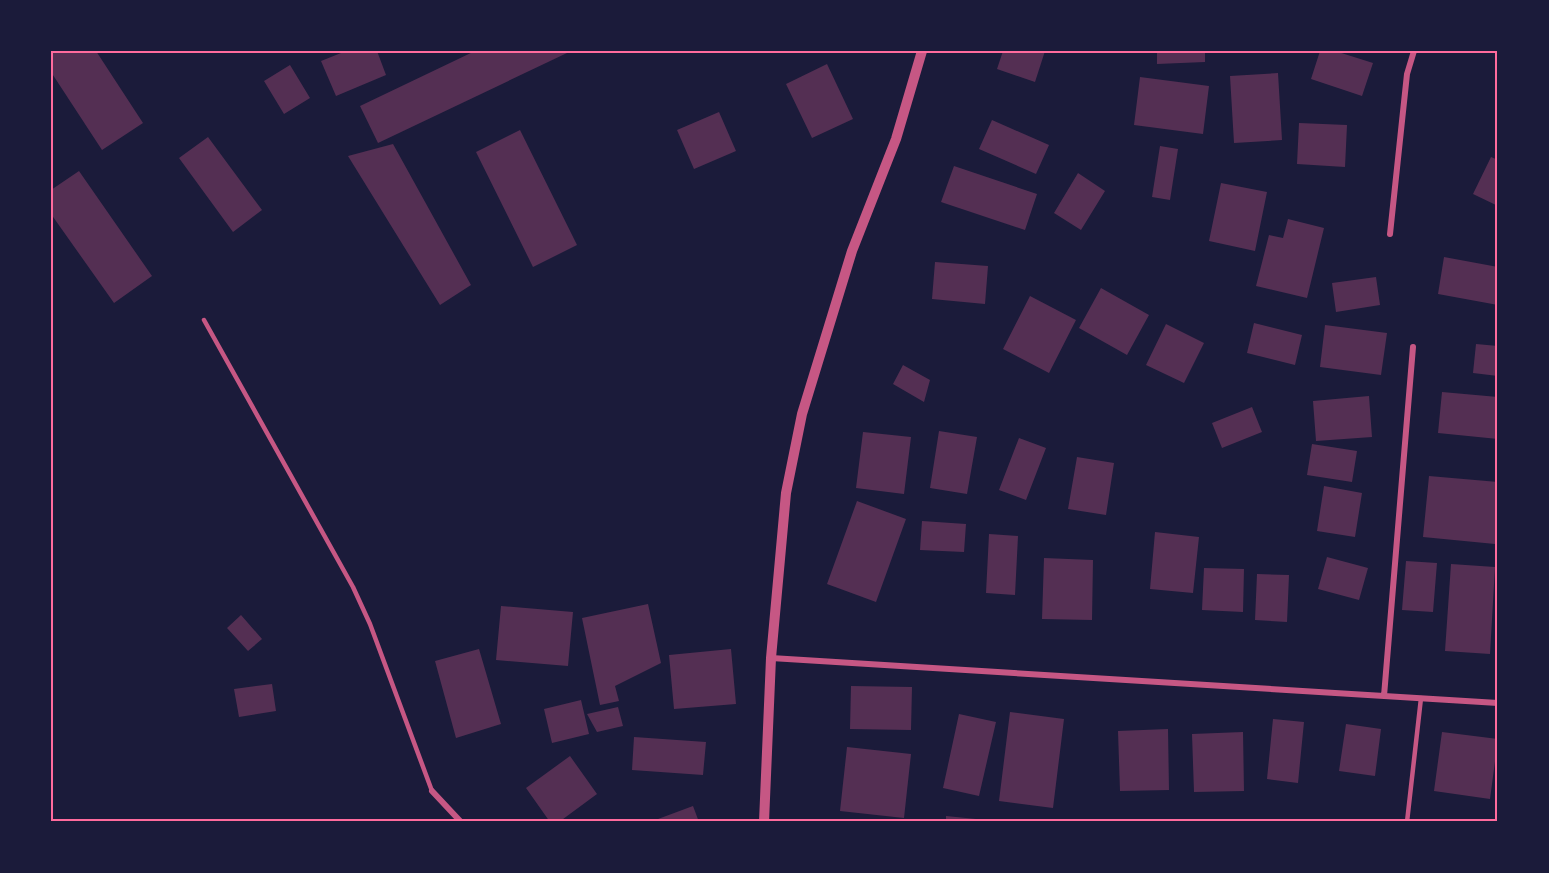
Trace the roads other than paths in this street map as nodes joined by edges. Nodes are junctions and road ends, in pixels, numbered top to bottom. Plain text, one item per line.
1 (922, 51) edge
2 (1414, 51) edge
3 (1390, 234) dead end
4 (204, 320) dead end
5 (1413, 347) dead end
6 (771, 658) junction
7 (1384, 696) junction
8 (1420, 698) junction
9 (1498, 703) edge
10 (432, 791) joint
11 (459, 819) edge
12 (450, 822) edge
13 (764, 822) edge
14 (1407, 822) edge

1 - 6 street
2 - 3 street
4 - 10 lane
5 - 7 street
6 - 7 street
6 - 13 street
7 - 8 street
8 - 9 street
8 - 14 lane
10 - 11 street
11 - 12 lane

